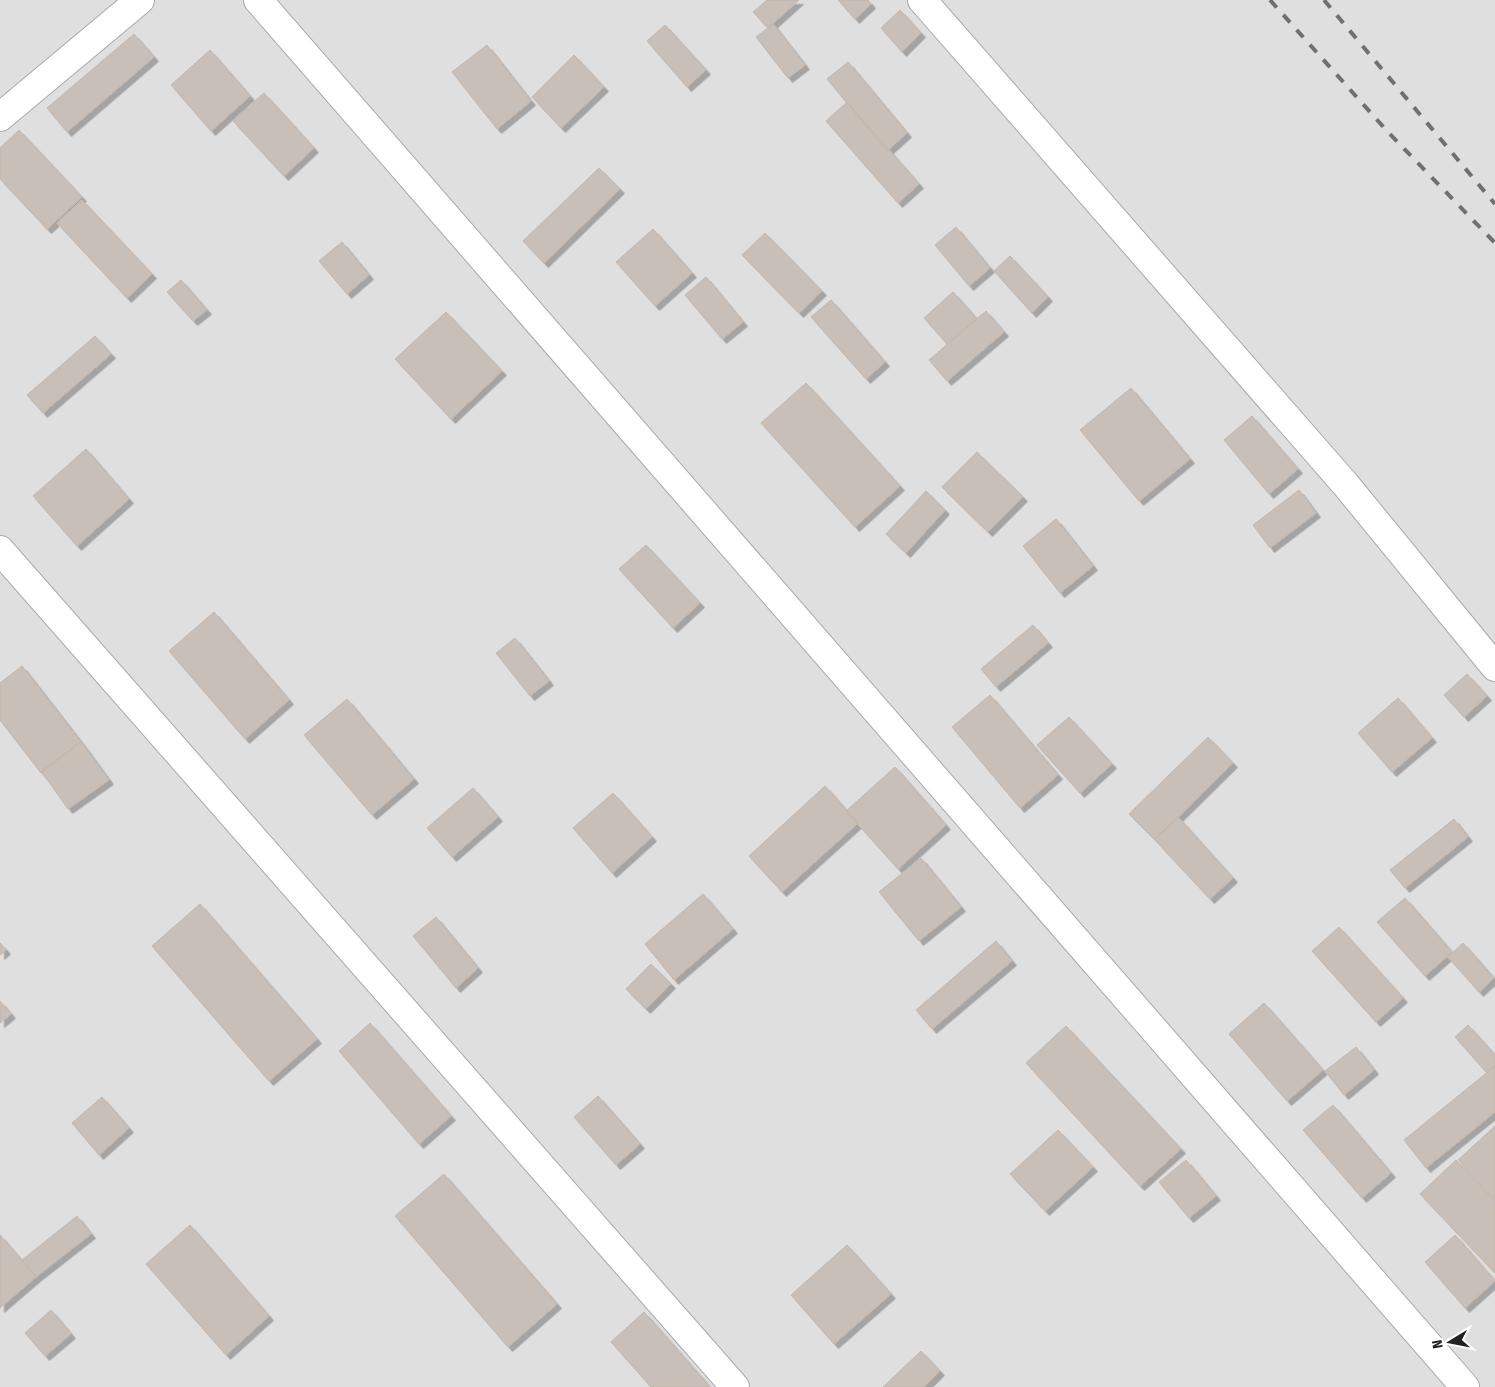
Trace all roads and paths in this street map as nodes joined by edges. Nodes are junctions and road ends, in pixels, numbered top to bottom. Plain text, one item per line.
1 (140, 0) edge
2 (258, 0) edge
3 (922, 0) edge
4 (0, 117) edge
5 (0, 550) edge
6 (1495, 667) edge
7 (735, 1387) edge
8 (1465, 1387) edge

1 - 4 street
2 - 8 street
3 - 6 street
5 - 7 street

